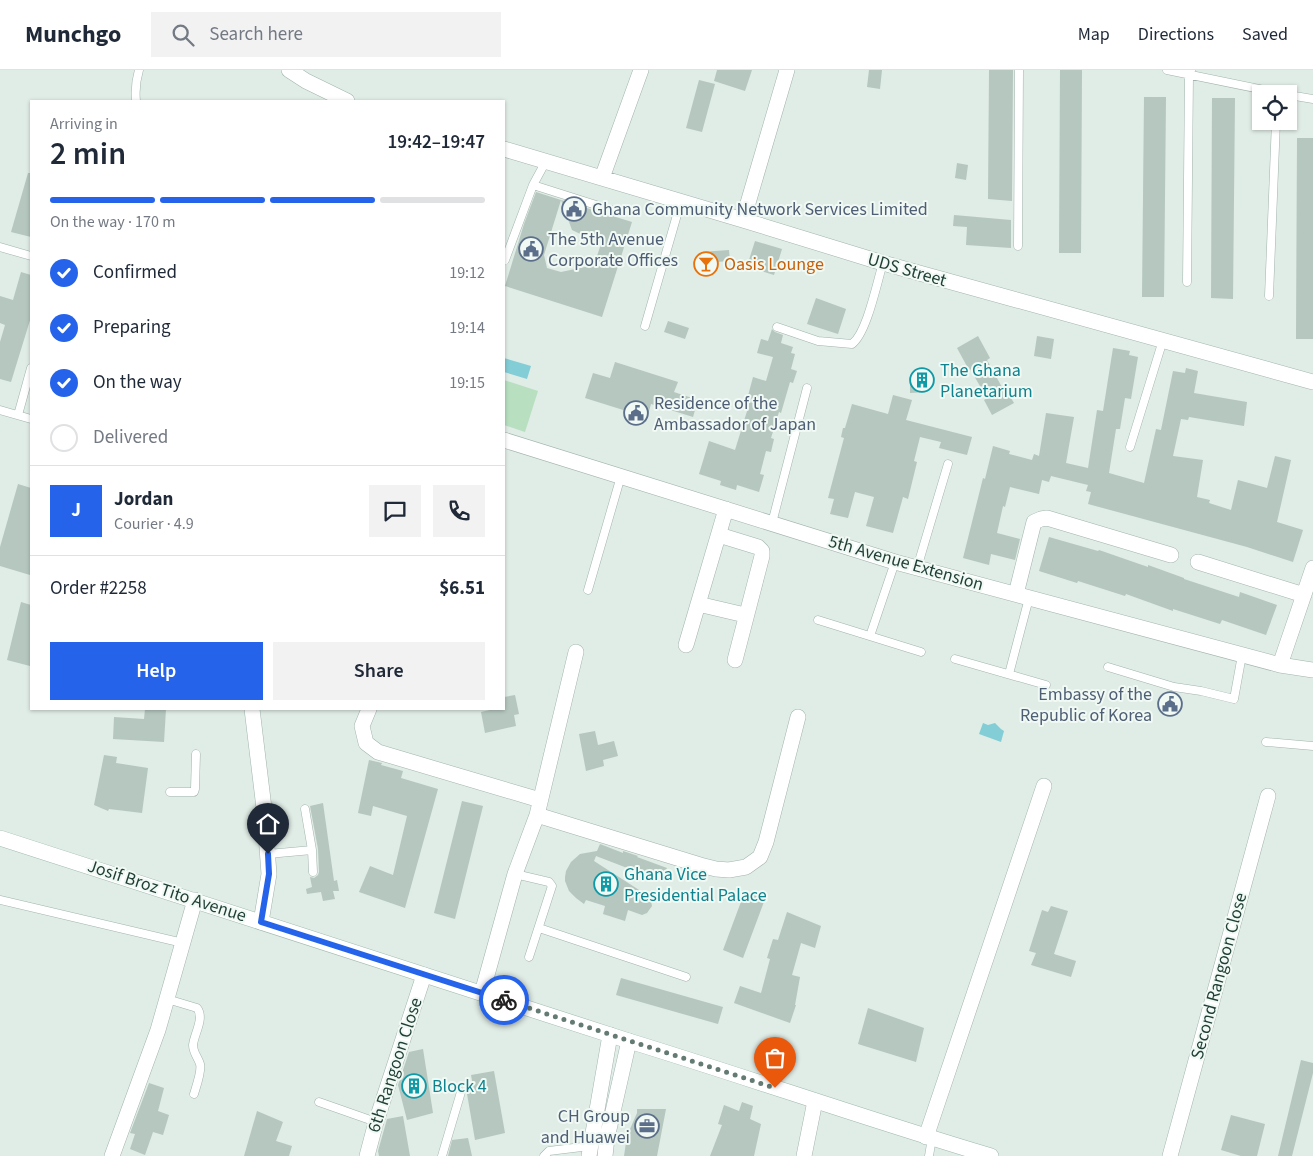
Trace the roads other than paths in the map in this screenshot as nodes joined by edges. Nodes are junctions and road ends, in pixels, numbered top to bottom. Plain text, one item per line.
1 (139, 70) edge
2 (289, 70) edge
3 (641, 70) edge
4 (787, 70) edge
5 (1020, 70) edge
6 (1167, 70) edge
7 (1190, 73) edge
8 (1252, 87) edge
9 (1297, 96) edge
10 (1313, 99) edge
11 (136, 100) edge
12 (345, 100) edge
13 (1276, 130) edge
14 (505, 149) edge
15 (546, 161) junction
16 (602, 178) junction
17 (533, 185) junction
18 (680, 201) junction
19 (615, 211) dead end
20 (743, 220) junction
21 (1018, 246) dead end
22 (0, 247) edge
23 (30, 256) edge
24 (505, 260) edge
25 (883, 264) junction
26 (1187, 282) dead end
27 (1269, 296) dead end
28 (645, 326) dead end
29 (777, 327) dead end
30 (1163, 340) junction
31 (30, 372) edge
32 (1313, 382) edge
33 (807, 388) dead end
34 (0, 410) edge
35 (18, 415) junction
36 (30, 419) edge
37 (505, 440) edge
38 (1130, 447) dead end
39 (948, 464) dead end
40 (621, 476) junction
41 (726, 509) junction
42 (772, 523) junction
43 (719, 535) junction
44 (1170, 555) dead end
45 (895, 562) junction
46 (1198, 562) dead end
47 (917, 568) junction
48 (1313, 568) edge
49 (588, 590) dead end
50 (1304, 595) junction
51 (1023, 596) junction
52 (698, 604) junction
53 (745, 615) junction
54 (818, 620) dead end
55 (870, 636) junction
56 (686, 645) dead end
57 (576, 652) dead end
58 (921, 652) dead end
59 (1242, 655) junction
60 (955, 659) dead end
61 (735, 660) dead end
62 (1280, 665) junction
63 (1108, 667) dead end
64 (1313, 670) edge
65 (1009, 674) junction
66 (1046, 685) dead end
67 (252, 710) edge
68 (369, 710) edge
69 (798, 716) dead end
70 (1266, 742) dead end
71 (1313, 746) edge
72 (196, 754) dead end
73 (1044, 786) dead end
74 (170, 792) dead end
75 (1268, 796) dead end
76 (539, 807) junction
77 (305, 809) dead end
78 (0, 838) edge
79 (312, 850) junction
80 (268, 854) junction
81 (313, 872) dead end
82 (515, 874) junction
83 (0, 900) edge
84 (195, 900) junction
85 (261, 922) junction
86 (539, 928) junction
87 (182, 943) junction
88 (529, 958) dead end
89 (424, 975) junction
90 (686, 977) dead end
91 (482, 993) junction
92 (167, 999) junction
93 (610, 1035) junction
94 (629, 1041) junction
95 (460, 1092) dead end
96 (194, 1094) dead end
97 (815, 1101) junction
98 (319, 1102) dead end
99 (376, 1122) junction
100 (929, 1138) junction
101 (590, 1151) edge
102 (112, 1156) edge
103 (366, 1156) edge
104 (442, 1156) edge
105 (544, 1156) edge
106 (605, 1156) edge
107 (804, 1156) edge
108 (930, 1156) edge
109 (991, 1156) edge
110 (1170, 1156) edge

1 - 11 lane
2 - 12 street
3 - 16 street
4 - 20 street
5 - 21 lane
6 - 7 lane
7 - 8 lane
7 - 26 lane
9 - 10 lane
13 - 27 lane
14 - 15 street, UDS Street
15 - 16 street, UDS Street
15 - 17 lane
16 - 18 street, UDS Street
17 - 19 lane
17 - 24 lane
18 - 20 street, UDS Street
18 - 28 lane
20 - 25 street, UDS Street
22 - 23 lane
25 - 29 lane
25 - 30 street, UDS Street
30 - 32 street, UDS Street
30 - 38 lane
31 - 35 lane
33 - 42 lane
34 - 35 lane
35 - 36 lane
37 - 40 street, 5th Avenue Extension
39 - 47 lane
40 - 41 street, 5th Avenue Extension
40 - 49 lane
41 - 42 street, 5th Avenue Extension
41 - 43 street
42 - 45 street, 5th Avenue Extension
43 - 52 street
43 - 53 street
44 - 51 street
45 - 47 street, 5th Avenue Extension
45 - 55 lane
46 - 50 street
47 - 51 street, 5th Avenue Extension
48 - 50 street
50 - 62 street
51 - 59 street, 5th Avenue Extension
51 - 65 lane
52 - 53 street
52 - 56 street
53 - 61 street
54 - 55 lane
55 - 58 lane
57 - 76 street
59 - 62 street, 5th Avenue Extension
59 - 63 lane
60 - 65 lane
62 - 64 street, 5th Avenue Extension
65 - 66 lane
67 - 80 street
68 - 76 street
69 - 76 street
70 - 71 lane
72 - 74 lane
73 - 100 street
75 - 110 street, Second Rangoon Close
76 - 82 street
77 - 79 lane
78 - 84 street, Josif Broz Tito Avenue
79 - 80 lane
79 - 81 lane
80 - 85 street
82 - 86 lane
82 - 91 street
83 - 87 lane
84 - 85 street, Josif Broz Tito Avenue
84 - 87 street
85 - 89 street, Josif Broz Tito Avenue
86 - 88 lane
86 - 90 lane
87 - 92 street
89 - 91 street, Josif Broz Tito Avenue
89 - 99 street, 6th Rangoon Close
91 - 93 street, Josif Broz Tito Avenue
92 - 96 lane
92 - 102 street
93 - 94 street, Josif Broz Tito Avenue
93 - 101 street
94 - 97 street, Josif Broz Tito Avenue
94 - 106 street
95 - 104 lane
97 - 100 street, Josif Broz Tito Avenue
97 - 107 street
98 - 99 lane
99 - 103 street, 6th Rangoon Close
100 - 108 lane
100 - 109 street, Josif Broz Tito Avenue
101 - 105 lane

